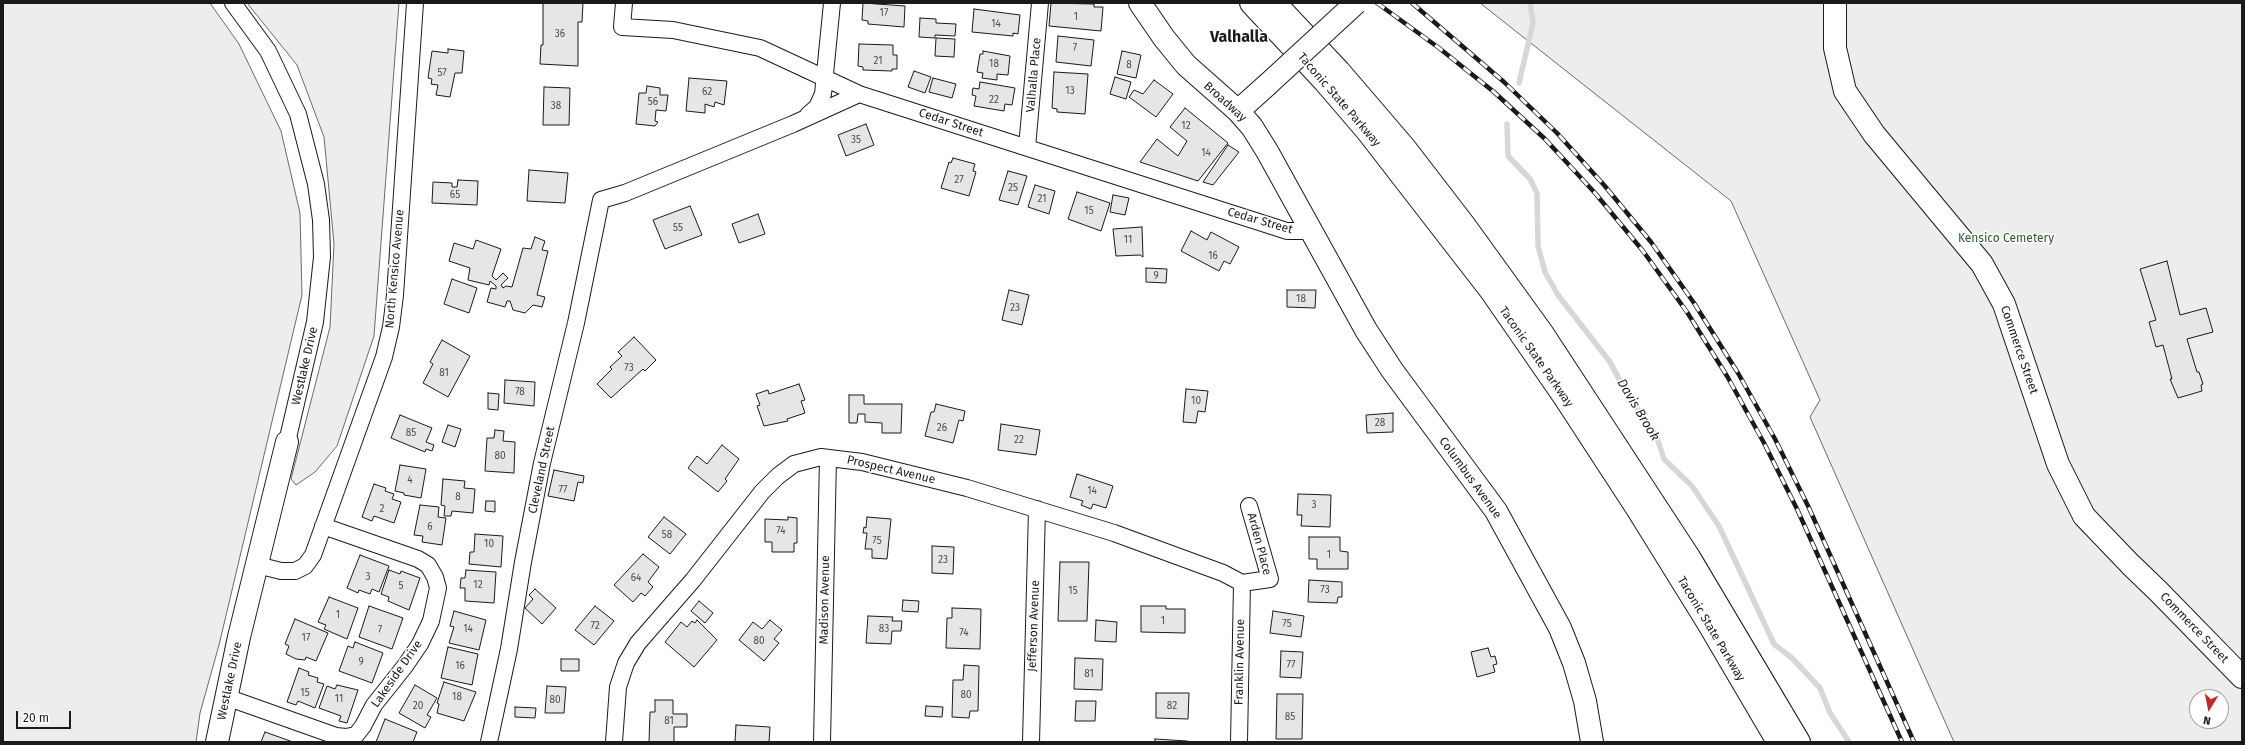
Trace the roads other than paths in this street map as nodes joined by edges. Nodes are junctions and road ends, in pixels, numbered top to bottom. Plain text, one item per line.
1 (233, 3) edge
2 (416, 3) edge
3 (624, 3) edge
4 (832, 3) edge
5 (1040, 3) edge
6 (1140, 3) edge
7 (1251, 3) edge
8 (1275, 3) edge
9 (1356, 3) edge
10 (1834, 3) edge
11 (826, 79) junction
12 (859, 94) junction
13 (1238, 111) junction
14 (793, 124) junction
15 (1027, 147) junction
16 (1310, 231) junction
17 (287, 442) joint
18 (828, 458) junction
19 (1249, 506) dead end
20 (1037, 509) junction
21 (323, 526) junction
22 (257, 566) junction
23 (1242, 582) junction
24 (2242, 677) edge
25 (226, 697) junction
26 (217, 742) edge
27 (489, 742) edge
28 (614, 742) edge
29 (822, 742) edge
30 (1031, 742) edge
31 (1239, 742) edge
32 (1592, 742) edge
33 (1778, 742) edge
34 (1799, 742) edge

1 - 17 street, Westlake Drive
2 - 21 street, North Kensico Avenue
3 - 11 street, Cedar Street
4 - 11 street
5 - 15 street, Valhalla Place
6 - 13 main road, Broadway
7 - 33 main road, Taconic State Parkway
8 - 34 main road, Taconic State Parkway
9 - 13 main road, bridge
10 - 24 main road, Commerce Street
11 - 12 street, Cedar Street
11 - 14 street
12 - 14 street
12 - 15 street, Cedar Street
13 - 16 main road, Broadway
14 - 27 street, Cleveland Street
15 - 16 street, Cedar Street
16 - 32 main road, Columbus Avenue
17 - 22 main road, Westlake Drive
18 - 20 street, Prospect Avenue
18 - 28 street, Prospect Avenue
18 - 29 street, Madison Avenue
19 - 23 street, Arden Place
20 - 23 street, Prospect Avenue
20 - 30 street, Jefferson Avenue
21 - 22 street, North Kensico Avenue
21 - 25 street, Lakeside Drive
22 - 25 main road, Westlake Drive
23 - 31 street, Franklin Avenue
25 - 26 main road, Westlake Drive

